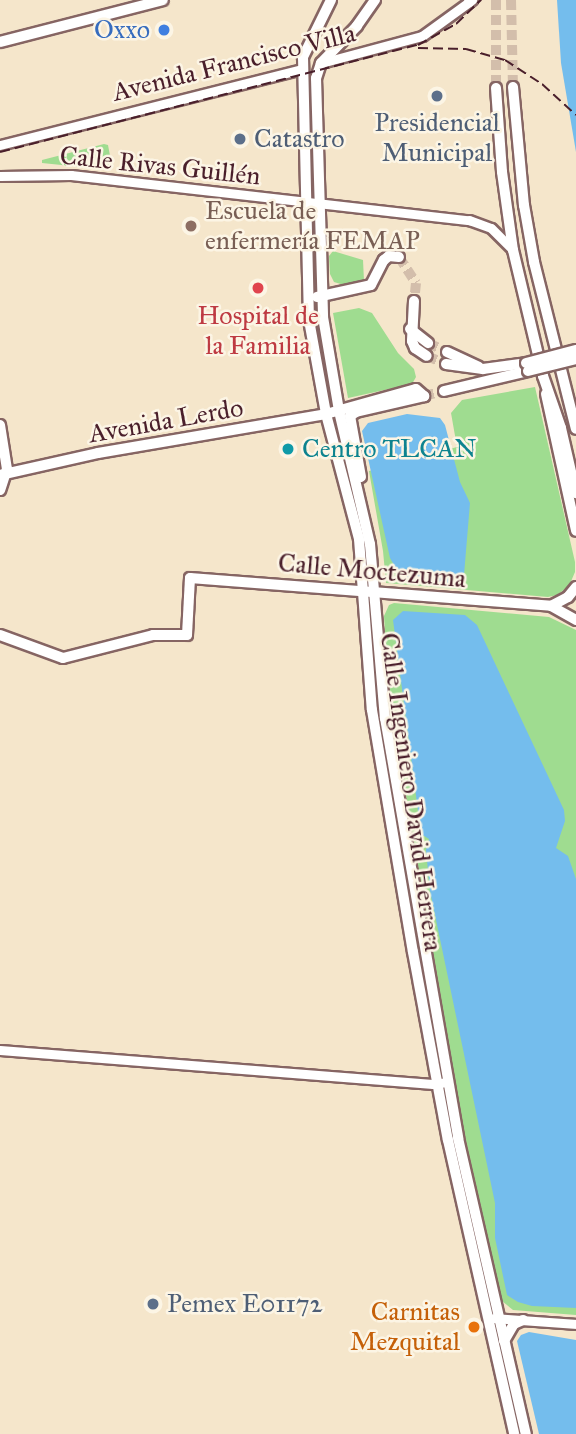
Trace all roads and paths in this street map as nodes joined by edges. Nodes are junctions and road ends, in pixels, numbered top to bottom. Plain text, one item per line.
1 (163, 0) edge
2 (331, 0) edge
3 (375, 0) edge
4 (471, 1) edge
5 (0, 42) edge
6 (321, 63) junction
7 (302, 69) junction
8 (513, 87) tunnel mouth
9 (496, 88) tunnel mouth
10 (0, 145) edge
11 (0, 176) edge
12 (305, 202) junction
13 (318, 203) junction
14 (513, 250) junction
15 (399, 257) dead end
16 (321, 296) junction
17 (308, 299) junction
18 (414, 302) tunnel mouth
19 (410, 329) junction
20 (428, 344) tunnel mouth
21 (576, 349) edge
22 (447, 352) tunnel mouth
23 (427, 356) tunnel mouth
24 (576, 359) edge
25 (446, 364) tunnel mouth
26 (527, 367) junction
27 (483, 369) junction
28 (543, 376) junction
29 (444, 391) tunnel mouth
30 (339, 411) junction
31 (326, 414) junction
32 (0, 425) edge
33 (576, 429) edge
34 (352, 467) junction
35 (3, 474) edge
36 (346, 484) junction
37 (0, 490) edge
38 (576, 493) edge
39 (363, 506) junction
40 (576, 531) edge
41 (576, 587) edge
42 (369, 593) junction
43 (551, 606) junction
44 (576, 620) edge
45 (0, 635) edge
46 (0, 1051) edge
47 (443, 1083) junction
48 (492, 1318) junction
49 (523, 1320) junction
50 (576, 1324) edge
51 (504, 1342) junction
52 (514, 1434) edge
53 (526, 1434) edge

1 - 5 main road
2 - 7 main road, Calle Ingeniero David Herrera
3 - 6 main road
4 - 6 main road, Avenida Francisco Villa
6 - 7 main road, Avenida Francisco Villa
6 - 13 main road, Calle Ingeniero David Herrera
7 - 10 main road, Avenida Francisco Villa
7 - 12 main road, Calle Ingeniero David Herrera
8 - 33 highway
9 - 14 highway
11 - 12 main road, Calle Rivas Guillén
12 - 13 main road, Calle Rivas Guillén
12 - 17 main road, Calle Ingeniero David Herrera
13 - 14 main road, Calle Rivas Guillén
13 - 16 main road, Calle Ingeniero David Herrera
14 - 28 highway
15 - 16 main road
16 - 17 main road
16 - 30 main road, Calle Ingeniero David Herrera
17 - 31 main road, Calle Ingeniero David Herrera
18 - 19 main road
19 - 20 main road
19 - 23 main road
21 - 26 main road, bridge
22 - 27 main road
24 - 26 main road, bridge
25 - 27 main road
26 - 27 main road
26 - 29 main road
28 - 38 highway
28 - 40 main road
30 - 31 main road, Avenida Lerdo
30 - 34 main road, Calle Ingeniero David Herrera
30 - 39 main road, Avenida Lerdo
31 - 35 main road, Avenida Lerdo
31 - 36 main road, Calle Ingeniero David Herrera
32 - 35 main road
34 - 36 main road
34 - 39 main road, Calle Ingeniero David Herrera
35 - 37 main road
36 - 42 main road, Calle Ingeniero David Herrera
39 - 42 main road, Calle Ingeniero David Herrera
41 - 43 main road
42 - 43 main road, Calle Moctezuma
42 - 45 main road, Calle Moctezuma
42 - 47 main road, Calle Ingeniero David Herrera
43 - 44 main road, Calle Moctezuma
46 - 47 main road
47 - 48 main road, Calle Ingeniero David Herrera
48 - 49 main road
48 - 51 main road, Calle Ingeniero David Herrera
48 - 52 main road, Calle Ingeniero David Herrera
49 - 50 main road
49 - 51 main road
51 - 53 main road, Calle Ingeniero David Herrera

